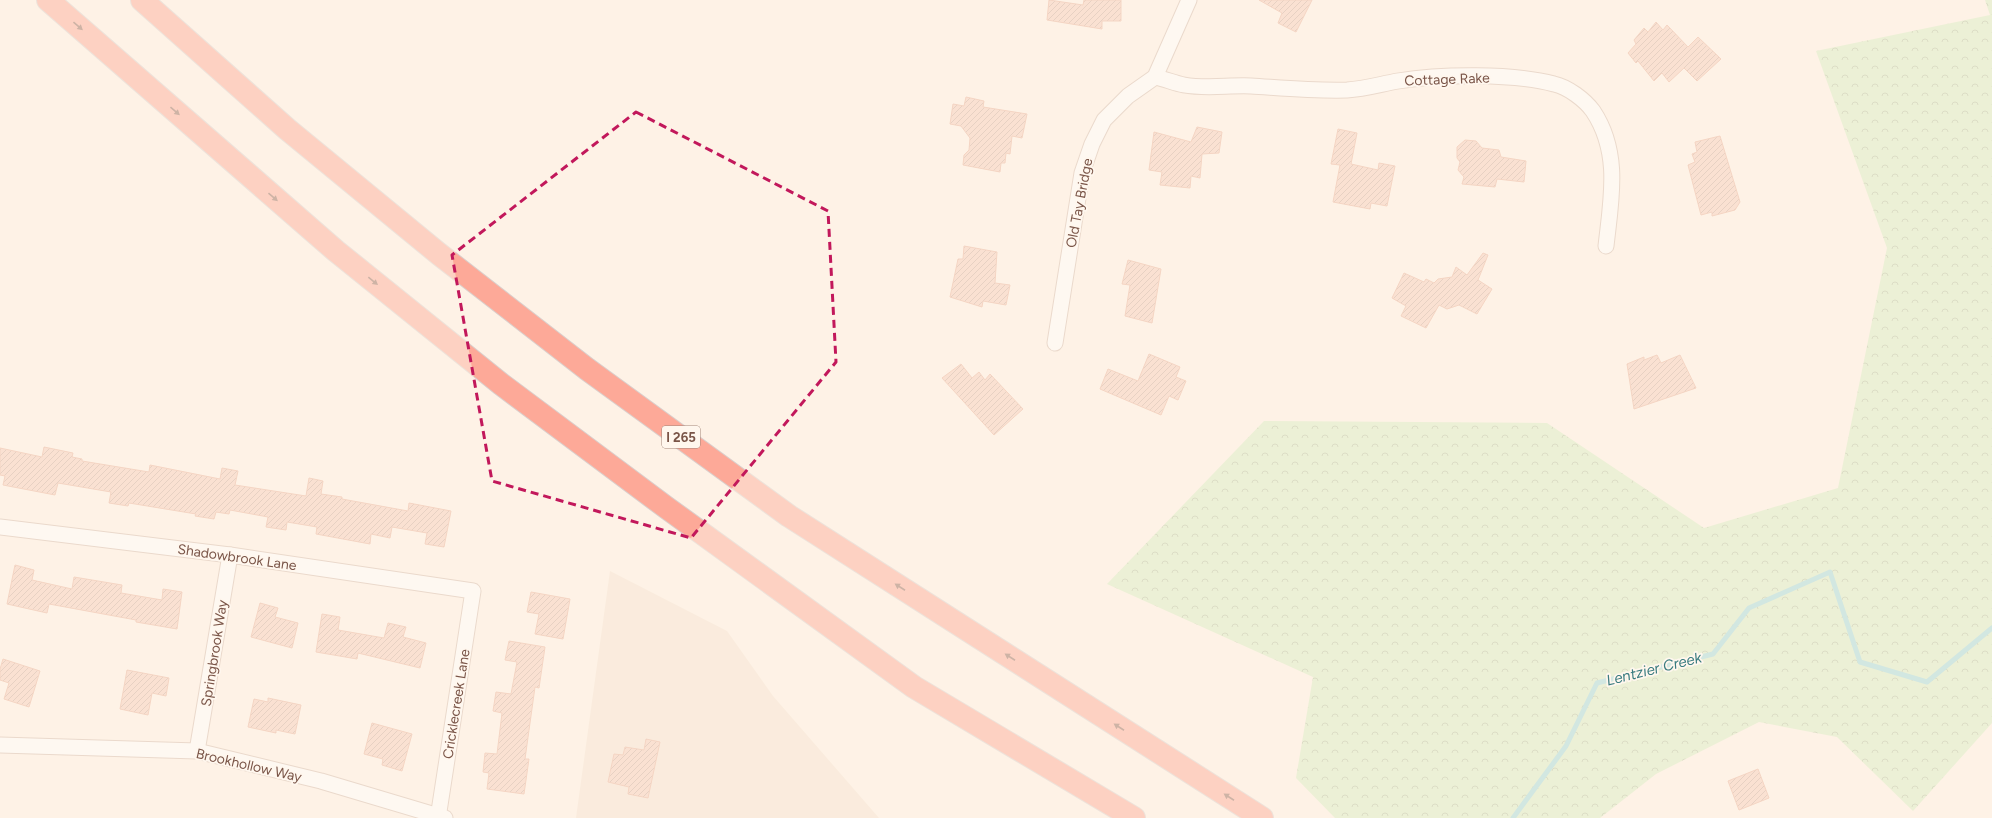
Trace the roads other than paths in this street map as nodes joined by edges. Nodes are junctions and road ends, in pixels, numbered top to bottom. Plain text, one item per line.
1 (48, 0) edge
2 (142, 0) edge
3 (1190, 0) edge
4 (1155, 76) junction
5 (1606, 246) dead end
6 (1054, 343) dead end
7 (0, 527) edge
8 (230, 555) junction
9 (473, 591) joint
10 (0, 745) edge
11 (197, 752) junction
12 (441, 818) edge
13 (1134, 818) edge
14 (1262, 818) edge

1 -> 13 highway
14 -> 2 highway, I 265
3 - 4 street, Old Tay Bridge
4 - 5 street, Cottage Rake
4 - 6 street, Old Tay Bridge
7 - 8 street, Shadowbrook Lane
8 - 9 street, Shadowbrook Lane
8 - 11 street, Springbrook Way
9 - 12 street, Cricklecreek Lane
10 - 11 street, Brookhollow Way
11 - 12 street, Brookhollow Way

